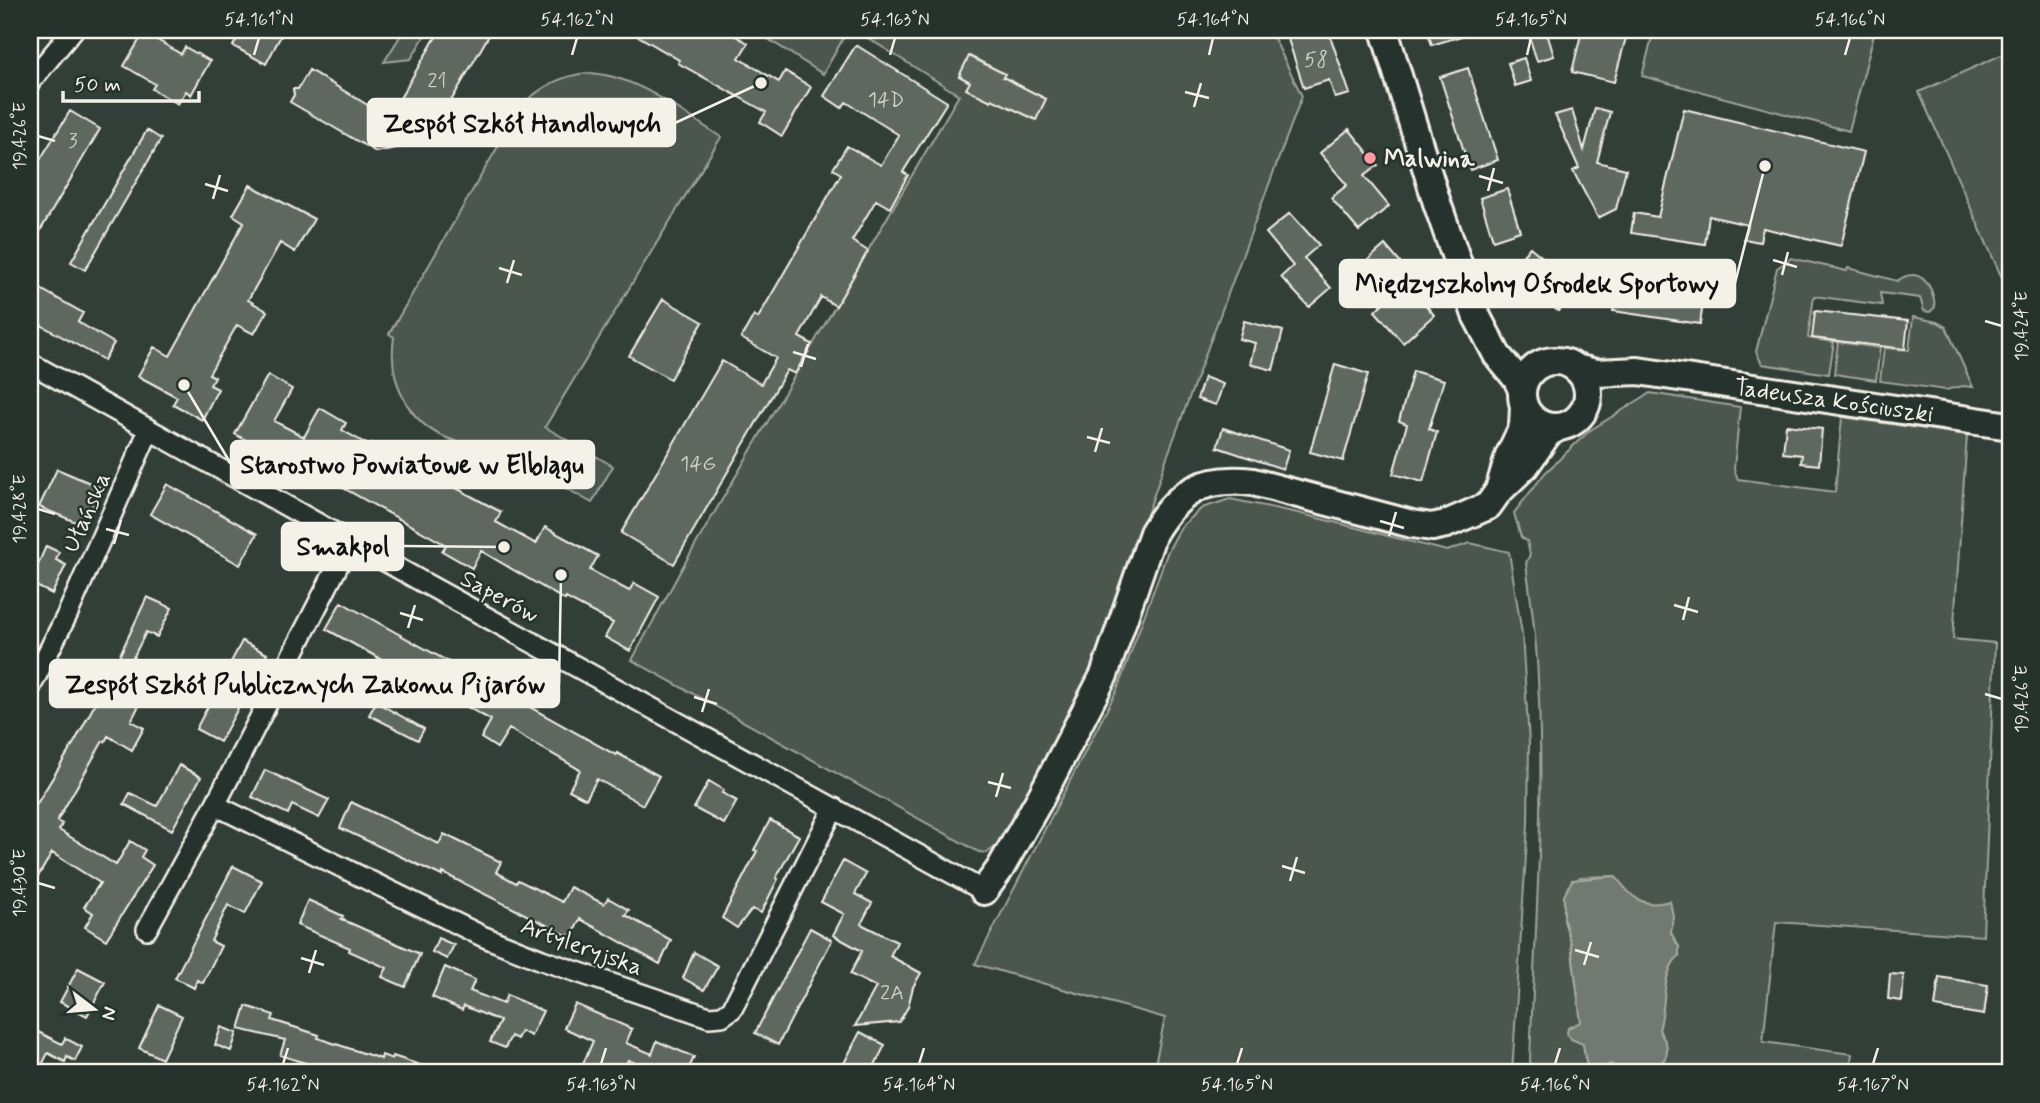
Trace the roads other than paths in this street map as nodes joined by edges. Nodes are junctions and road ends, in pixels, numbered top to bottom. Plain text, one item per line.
1 (73, 30) edge
2 (1384, 30) edge
3 (31, 78) edge
4 (1488, 335) junction
5 (1544, 362) junction
6 (30, 363) edge
7 (1576, 368) junction
8 (1659, 375) junction
9 (1523, 397) junction
10 (1588, 401) junction
11 (2010, 426) edge
12 (1559, 427) junction
13 (149, 430) junction
14 (1498, 492) junction
15 (350, 541) junction
16 (30, 688) edge
17 (215, 805) junction
18 (834, 808) junction
19 (984, 891) joint
20 (146, 929) dead end

1 - 3 street
2 - 4 street
4 - 5 street
4 - 9 street
5 - 7 street
5 - 9 street
6 - 13 street, Saperów
7 - 8 street, Tadeusza Kościuszki
7 - 10 street
8 - 10 street, Tadeusza Kościuszki
8 - 11 street, Tadeusza Kościuszki
9 - 12 street
9 - 14 street
10 - 12 street
12 - 14 street
13 - 15 street, Saperów
13 - 16 street, Ułańska
14 - 19 street
15 - 17 street
15 - 18 street, Saperów
17 - 18 street, Artyleryjska
17 - 20 street
18 - 19 street, Saperów

